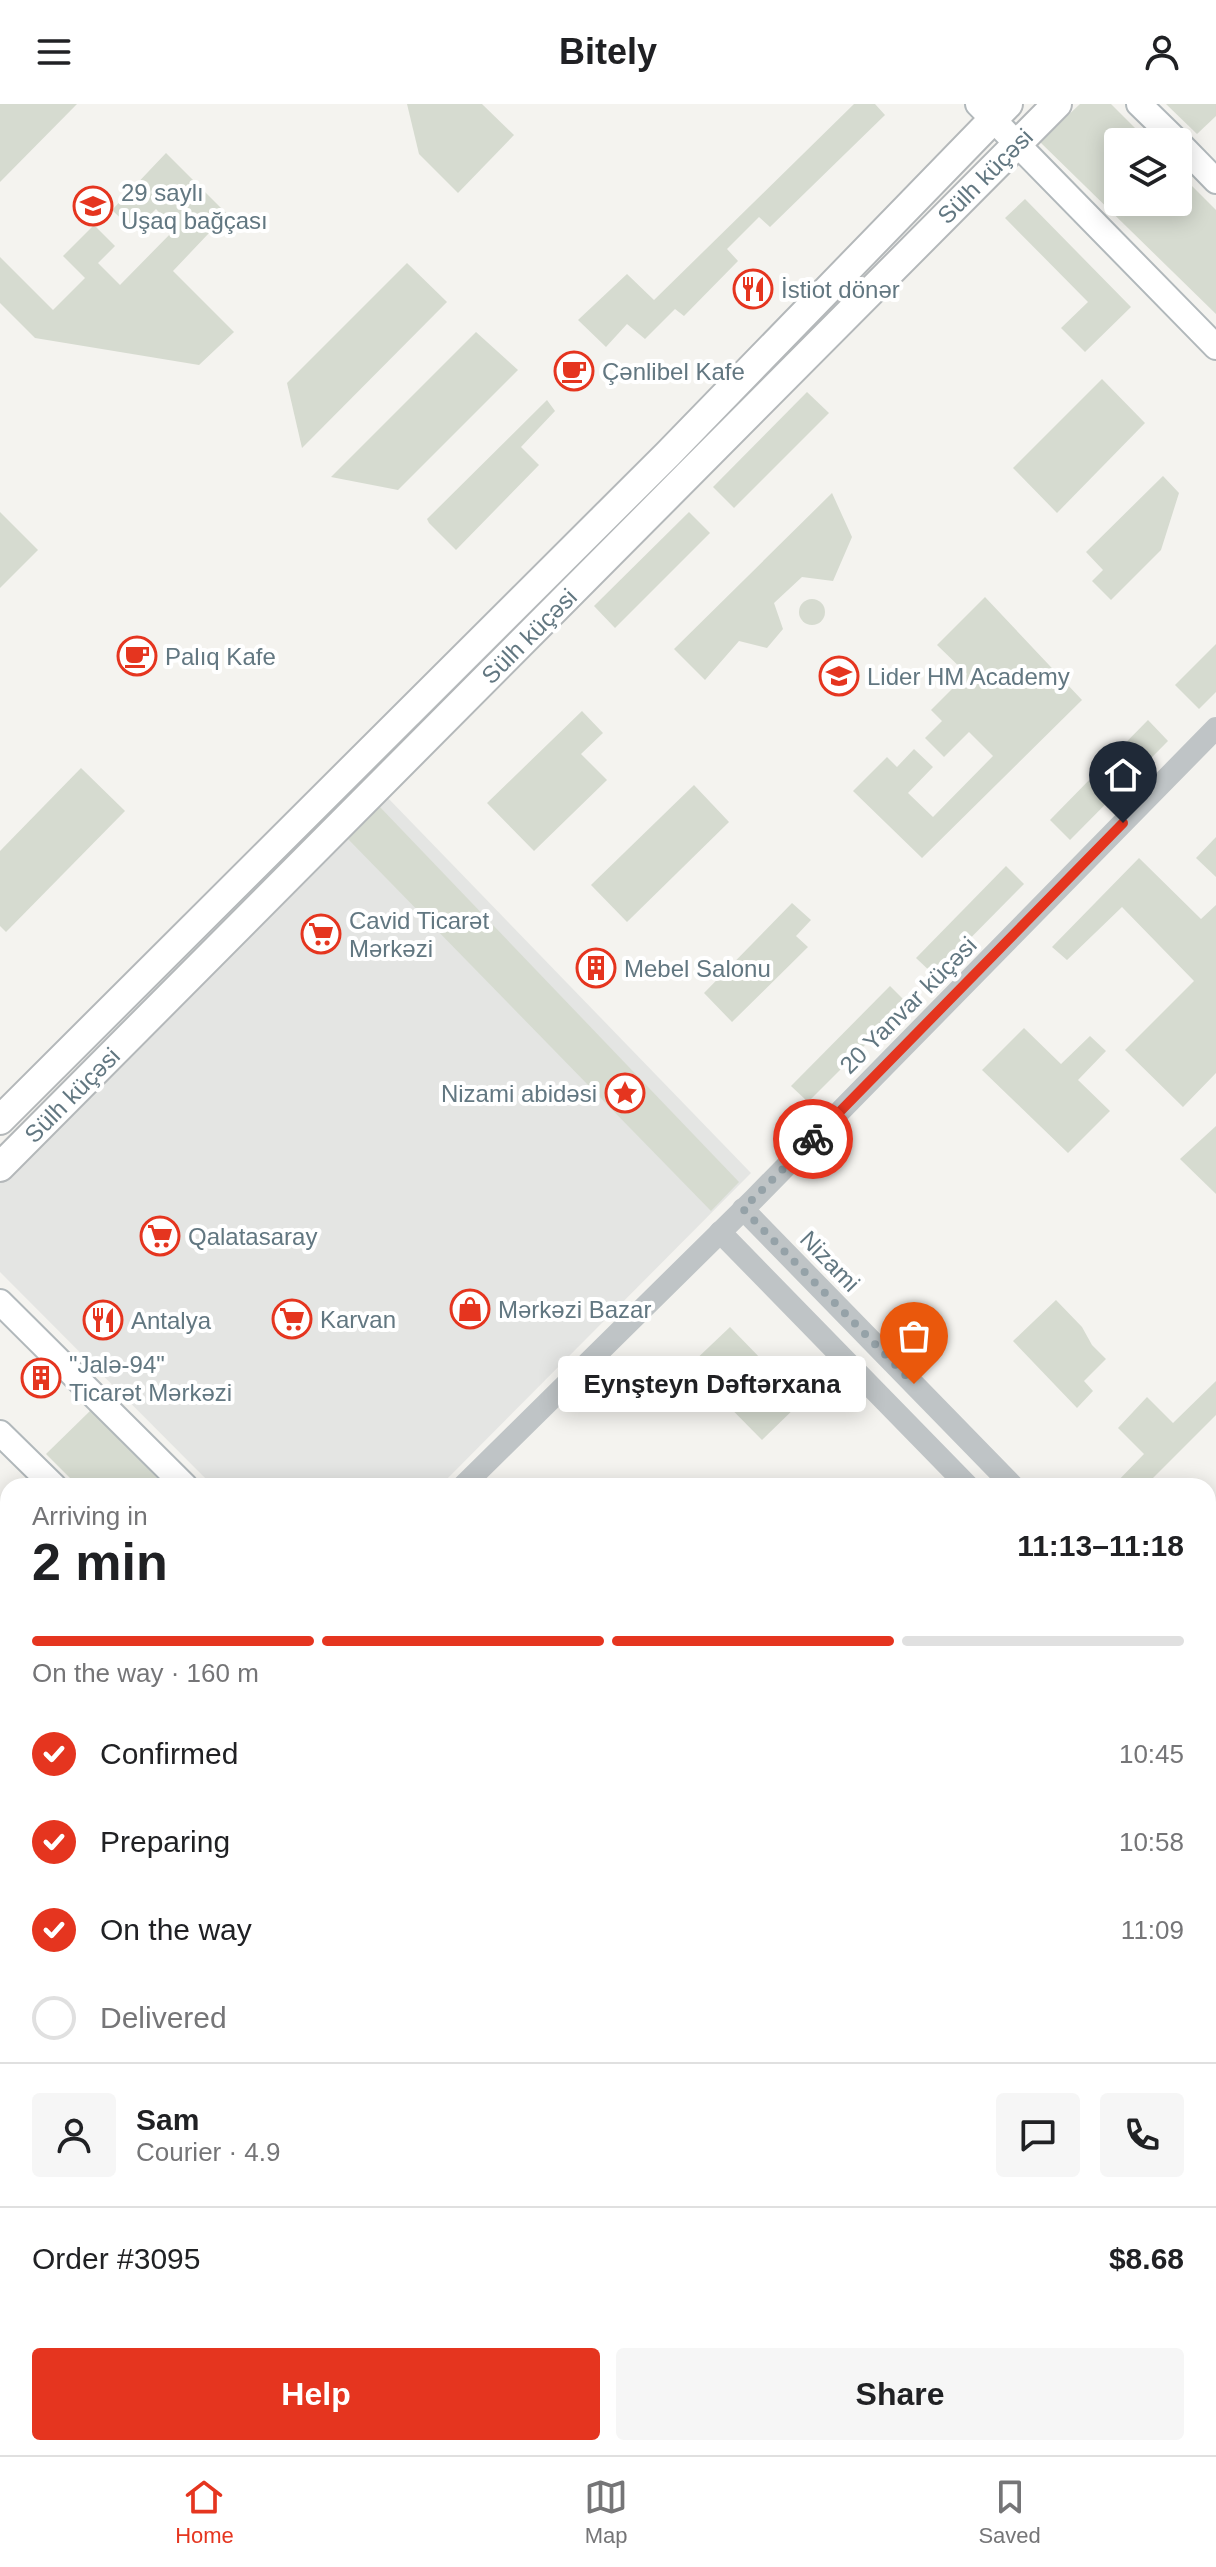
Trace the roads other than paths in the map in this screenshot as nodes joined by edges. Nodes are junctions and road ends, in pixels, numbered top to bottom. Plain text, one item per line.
1 (1057, 104) edge
2 (1139, 104) edge
3 (993, 109) edge
4 (1164, 128) edge
5 (1016, 144) junction
6 (1192, 156) edge
7 (1216, 181) edge
8 (1216, 347) edge
9 (1216, 728) edge
10 (0, 1120) edge
11 (0, 1167) edge
12 (743, 1209) junction
13 (720, 1232) junction
14 (0, 1302) edge
15 (0, 1433) edge
16 (46, 1478) edge
17 (177, 1478) edge
18 (471, 1478) edge
19 (960, 1478) edge
20 (1005, 1478) edge

1 - 5 highway, Sülh küçəsi
2 - 4 main road
3 - 5 main road
3 - 10 highway, Sülh küçəsi
5 - 8 main road
5 - 11 highway, Sülh küçəsi
6 - 7 main road
9 - 12 street, 20 Yanvar küçəsi
12 - 13 street, 20 Yanvar küçəsi
12 - 20 street, Nizami
13 - 18 street, 20 Yanvar küçəsi
13 - 19 street
14 - 17 main road
15 - 16 main road

